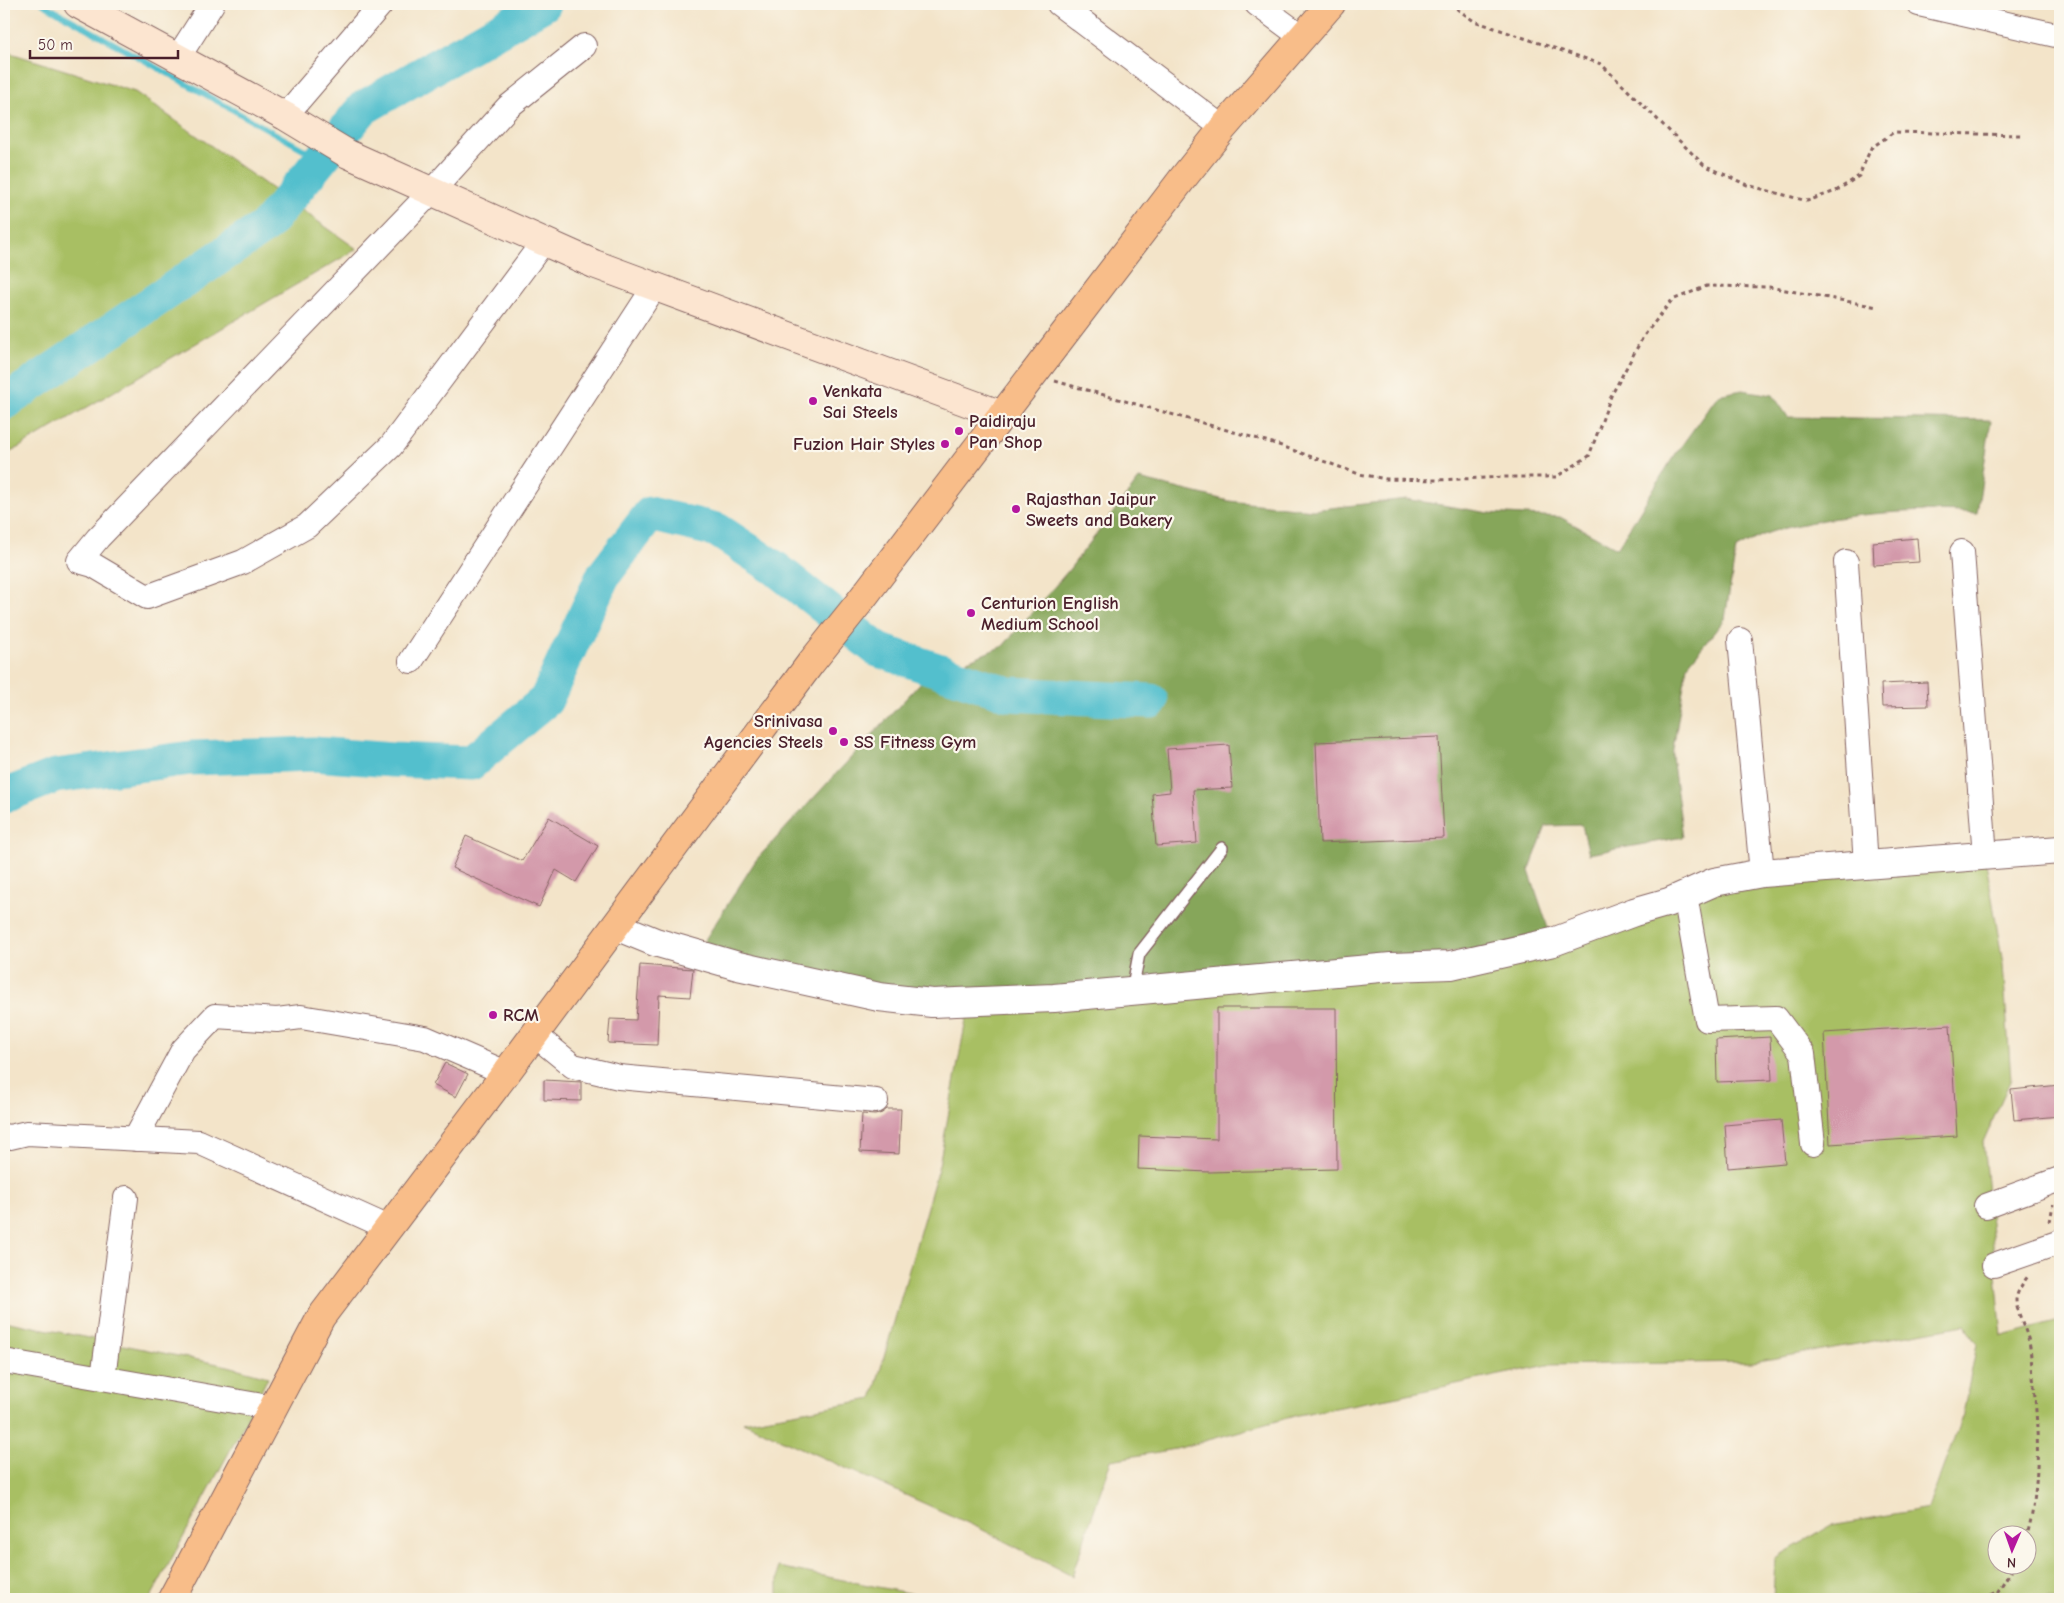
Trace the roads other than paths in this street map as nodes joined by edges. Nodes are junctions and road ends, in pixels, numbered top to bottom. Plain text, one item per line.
1 (212, 4) edge
2 (381, 4) edge
3 (1059, 4) edge
4 (1257, 4) edge
5 (1331, 4) edge
6 (1919, 4) edge
7 (93, 7) edge
8 (2060, 36) edge
9 (1302, 37) junction
10 (584, 46) dead end
11 (178, 59) junction
12 (285, 116) junction
13 (1223, 128) junction
14 (432, 191) junction
15 (544, 241) junction
16 (655, 286) junction
17 (1002, 415) junction
18 (1962, 552) dead end
19 (1846, 562) dead end
20 (1740, 640) dead end
21 (411, 661) dead end
22 (1222, 848) dead end
23 (2060, 850) edge
24 (1985, 856) junction
25 (1866, 865) junction
26 (1762, 873) junction
27 (1685, 895) junction
28 (616, 926) junction
29 (1132, 991) junction
30 (534, 1035) junction
31 (506, 1073) junction
32 (876, 1102) dead end
33 (4, 1136) edge
34 (135, 1139) junction
35 (1812, 1144) dead end
36 (2057, 1180) edge
37 (126, 1198) dead end
38 (1986, 1206) dead end
39 (389, 1228) junction
40 (2052, 1245) edge
41 (1994, 1265) dead end
42 (4, 1361) edge
43 (103, 1378) junction
44 (274, 1408) junction
45 (172, 1599) edge

1 - 11 street
2 - 12 street
3 - 13 street
4 - 9 street
5 - 9 main road
6 - 8 street
7 - 11 main road
9 - 13 main road
10 - 14 street
11 - 12 main road
12 - 14 main road
13 - 17 main road
14 - 15 main road
14 - 15 street
15 - 16 main road
16 - 17 main road
16 - 21 street
17 - 28 main road
18 - 24 street
19 - 25 street
20 - 26 street
22 - 29 lane
23 - 24 street
24 - 25 street
25 - 26 street
26 - 27 street
27 - 29 street
27 - 35 street
28 - 29 street
28 - 30 main road
30 - 31 main road
30 - 32 street
31 - 34 street
31 - 39 main road
33 - 34 street
34 - 39 street
36 - 38 street
37 - 43 street
39 - 44 main road
40 - 41 street
42 - 43 street
43 - 44 street
44 - 45 main road

